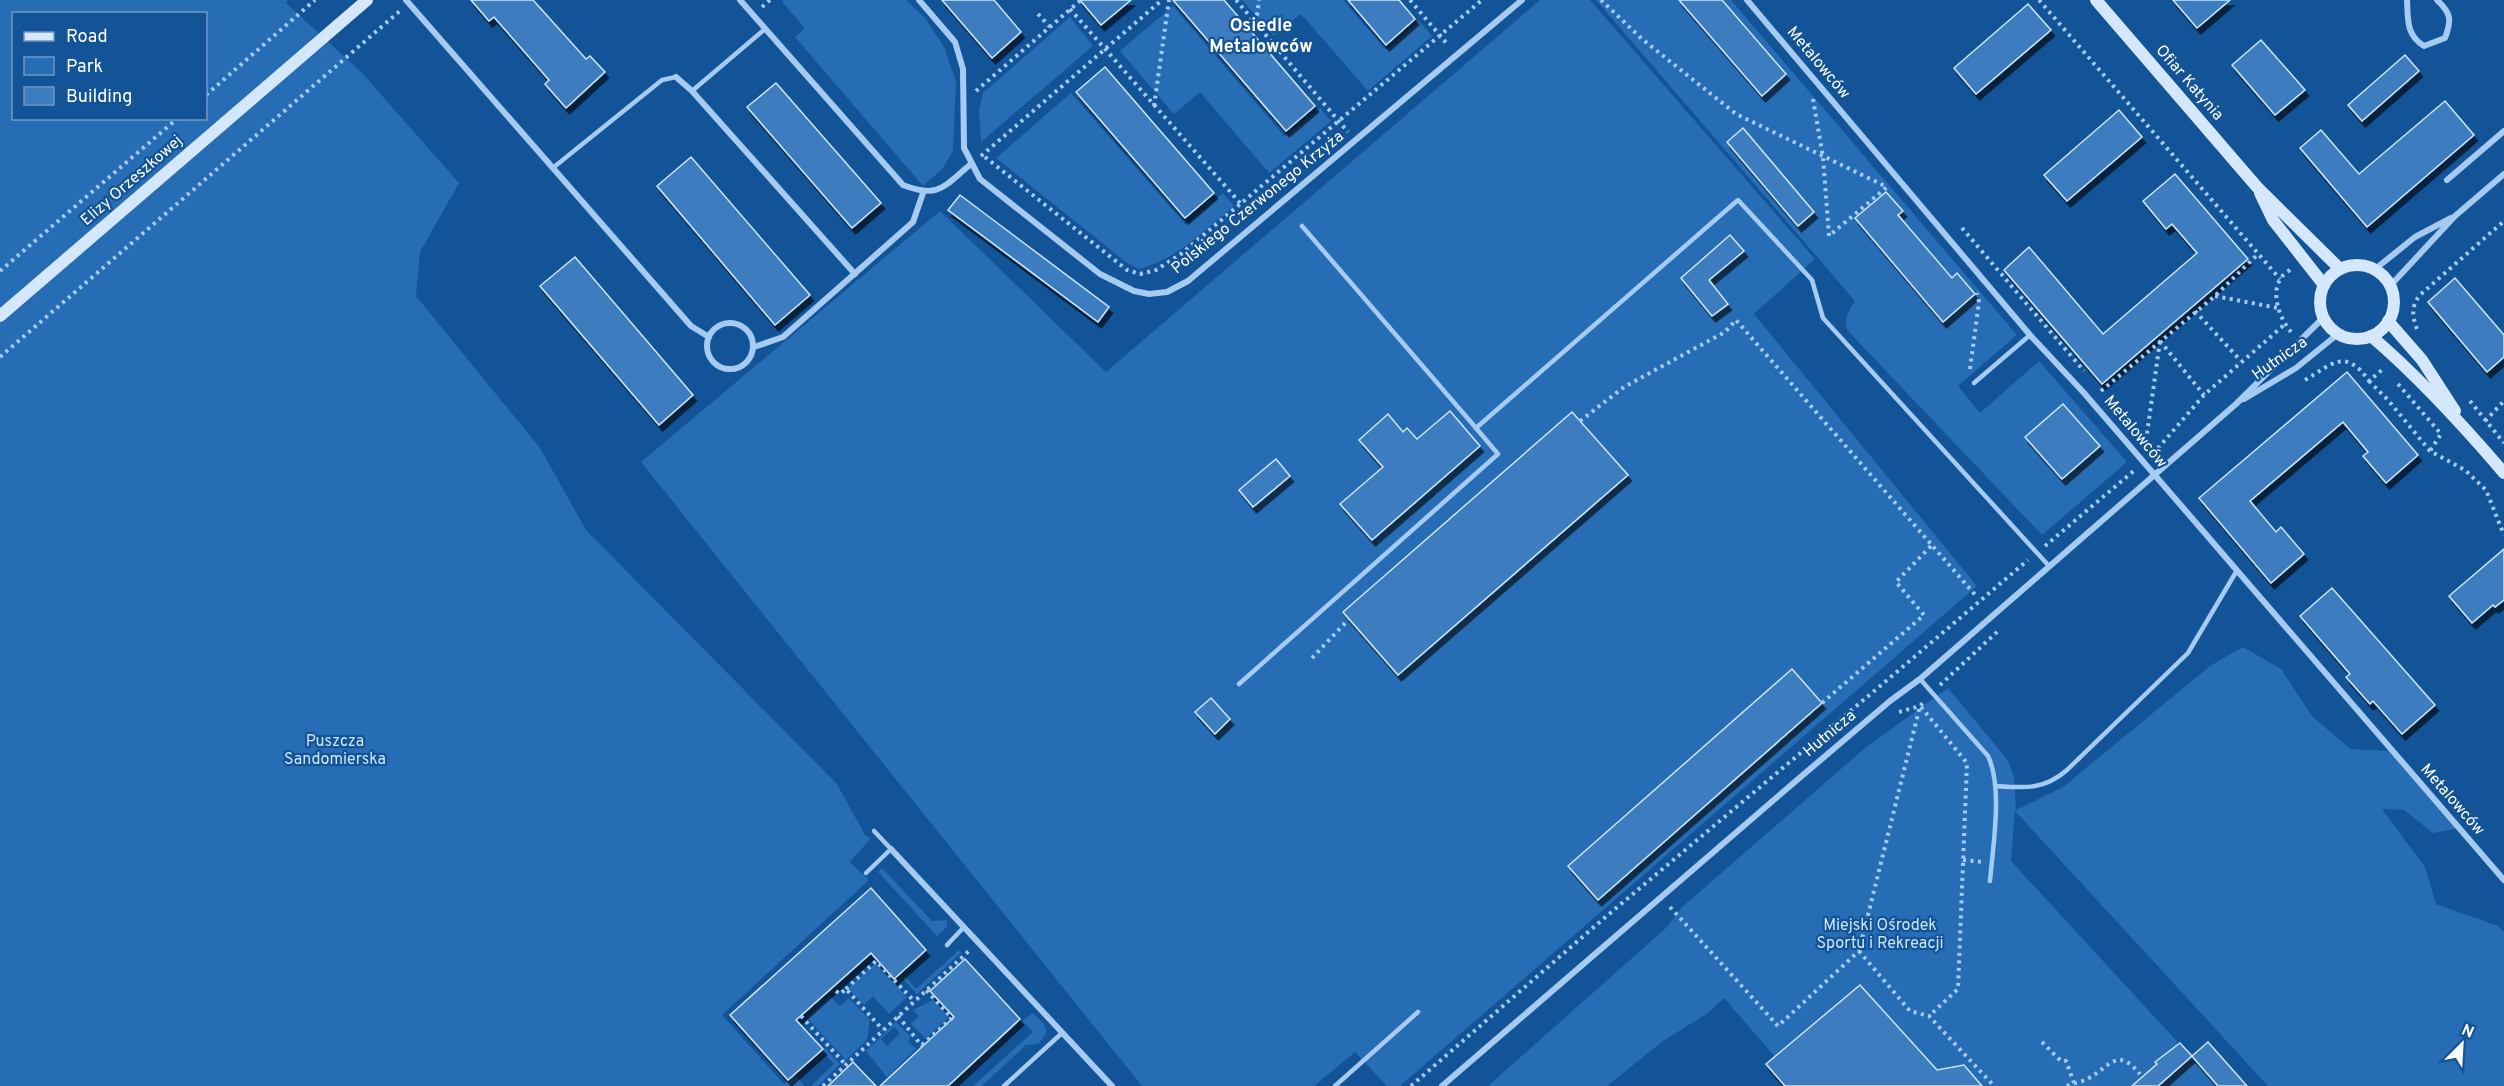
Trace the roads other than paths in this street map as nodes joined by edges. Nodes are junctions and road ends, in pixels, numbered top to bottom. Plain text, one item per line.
1 (367, 0) edge
2 (740, 0) edge
3 (919, 0) edge
4 (1522, 0) edge
5 (1747, 0) edge
6 (2096, 0) edge
7 (2407, 0) edge
8 (2437, 0) edge
9 (408, 2) edge
10 (765, 28) junction
11 (676, 77) joint
12 (692, 91) junction
13 (2504, 130) edge
14 (971, 165) junction
15 (554, 167) junction
16 (2504, 174) edge
17 (2447, 180) dead end
18 (2257, 186) junction
19 (923, 193) junction
20 (2455, 216) junction
21 (1302, 226) dead end
22 (2340, 269) junction
23 (2374, 270) junction
24 (855, 274) junction
25 (2324, 285) junction
26 (2390, 286) junction
27 (0, 316) edge
28 (2323, 318) junction
29 (2388, 321) junction
30 (2338, 334) junction
31 (2030, 335) junction
32 (2371, 336) junction
33 (709, 337) junction
34 (754, 347) junction
35 (1974, 383) road end
36 (2236, 404) junction
37 (1476, 428) junction
38 (2468, 432) junction
39 (2504, 474) edge
40 (2153, 476) junction
41 (2049, 566) junction
42 (2236, 572) junction
43 (1920, 679) junction
44 (1239, 684) dead end
45 (1996, 786) junction
46 (874, 831) dead end
47 (891, 849) junction
48 (866, 873) dead end
49 (2504, 880) edge
50 (1990, 881) dead end
51 (964, 927) junction
52 (947, 945) dead end
53 (1418, 1012) dead end
54 (1062, 1032) junction
55 (1004, 1086) edge
56 (1112, 1086) edge
57 (1335, 1086) edge
58 (1442, 1086) edge

1 - 27 street, Elizy Orzeszkowej
2 - 10 street
3 - 14 street, Polskiego Czerwonego Krzyża
4 - 14 street, Polskiego Czerwonego Krzyża
5 - 31 street, Metalowców
6 - 18 street, Ofiar Katynia
7 - 8 street
9 - 15 street
10 - 12 lane
10 - 19 street
11 - 12 street
11 - 15 lane
12 - 24 street
13 - 17 street
14 - 19 street
15 - 33 street
16 - 20 street
18 - 22 street, Ofiar Katynia
18 - 25 street, Ofiar Katynia
19 - 24 street
20 - 23 street
20 - 26 street
21 - 37 lane
22 - 23 street
22 - 25 street
23 - 26 street
24 - 34 street
25 - 28 street
26 - 29 street
28 - 30 street
28 - 36 street, Hutnicza
29 - 32 street
29 - 38 street
30 - 32 street
30 - 36 street, Hutnicza
31 - 35 lane
31 - 40 street, Metalowców
32 - 38 street
33 - 34 street
33 - 34 street
36 - 40 street, Hutnicza
37 - 41 lane
37 - 44 lane
38 - 39 street
40 - 41 street, Hutnicza
40 - 42 street, Metalowców
41 - 43 street, Hutnicza
42 - 45 lane
42 - 49 street, Metalowców
43 - 45 lane
43 - 58 street, Hutnicza
45 - 50 lane
46 - 47 lane
47 - 48 lane
47 - 51 street
51 - 52 lane
51 - 54 street
53 - 57 lane
54 - 55 lane
54 - 56 street

